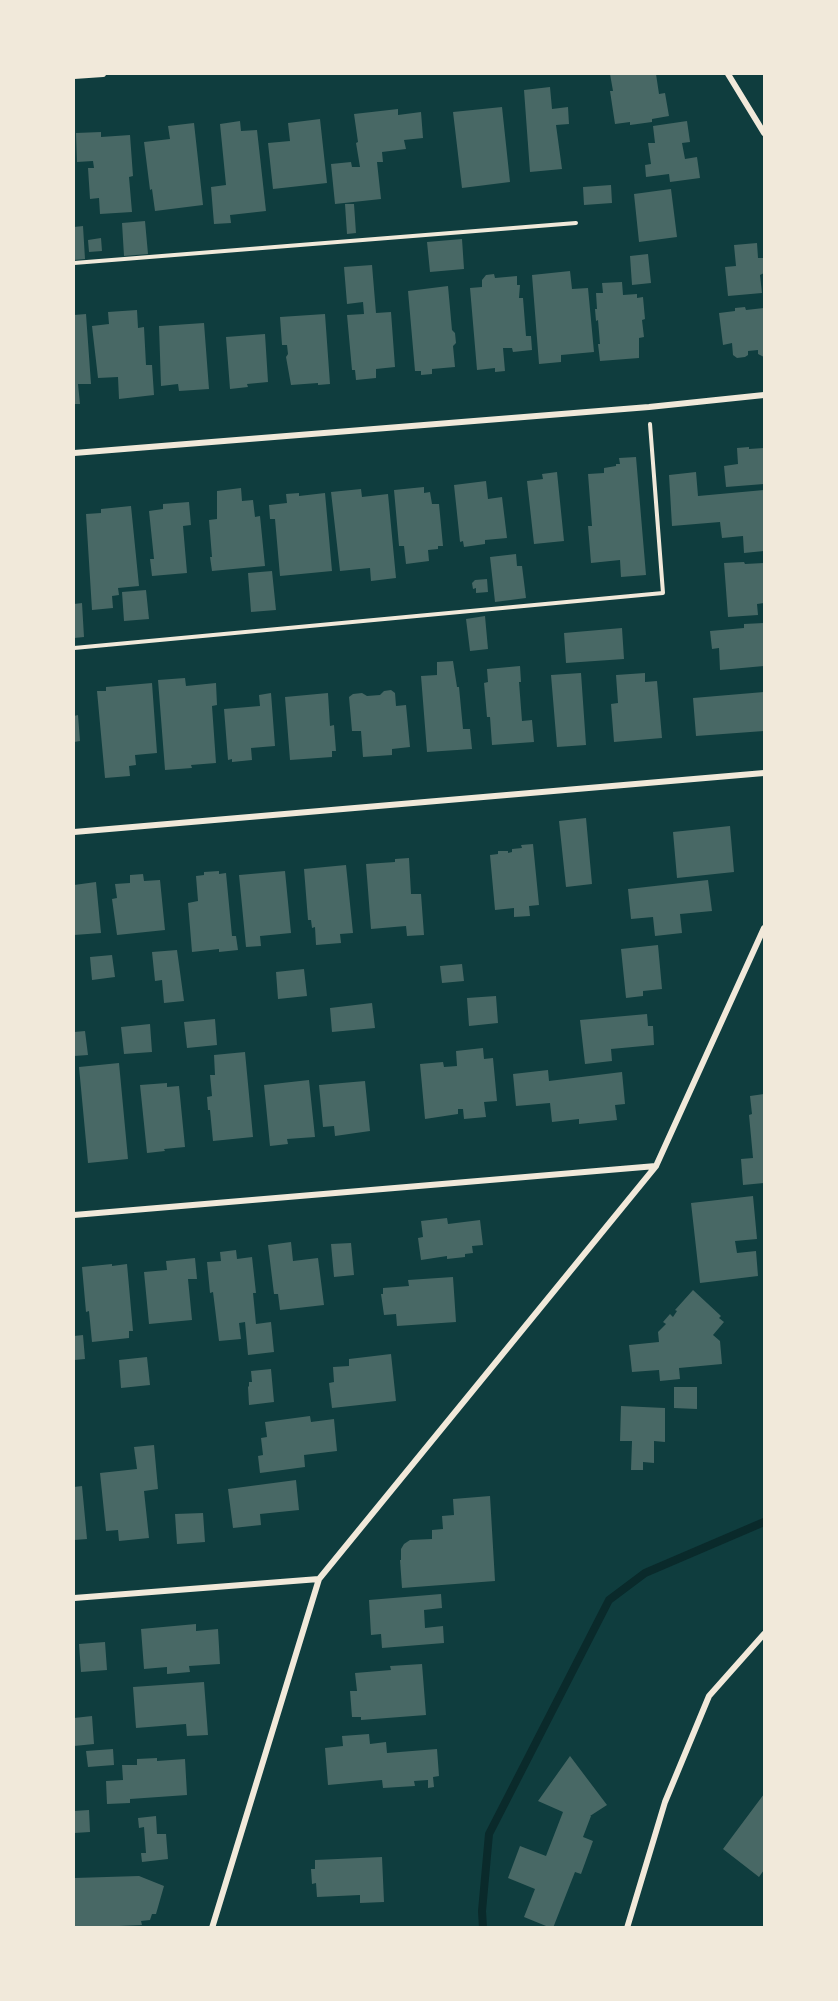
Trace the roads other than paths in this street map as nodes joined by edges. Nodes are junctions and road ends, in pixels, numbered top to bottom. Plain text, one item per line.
1 (103, 74) edge
2 (728, 74) edge
3 (74, 76) edge
4 (765, 133) edge
5 (765, 395) edge
6 (74, 453) edge
7 (765, 773) edge
8 (74, 832) edge
9 (765, 928) edge
10 (656, 1166) junction
11 (74, 1215) edge
12 (320, 1579) junction
13 (74, 1598) edge
14 (765, 1634) edge
15 (212, 1928) edge
16 (627, 1928) edge

1 - 3 street
2 - 4 street
5 - 6 street
7 - 8 street
9 - 10 street
10 - 11 street
10 - 12 street
12 - 13 street
12 - 15 street
14 - 16 street

